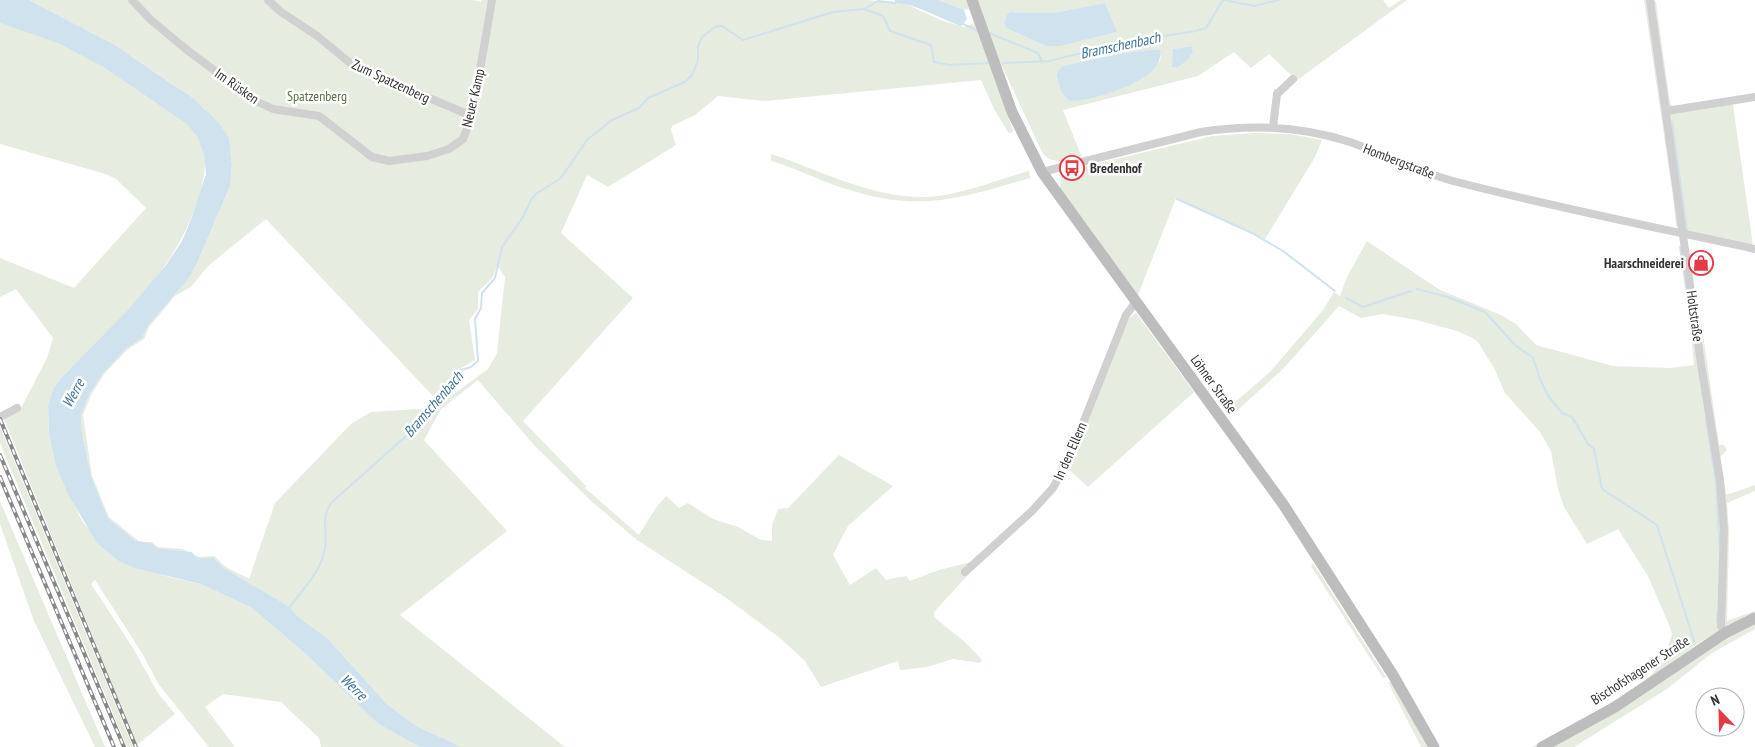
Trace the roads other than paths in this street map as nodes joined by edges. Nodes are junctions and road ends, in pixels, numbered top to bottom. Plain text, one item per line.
1 (132, 0) edge
2 (268, 0) edge
3 (492, 0) edge
4 (972, 0) edge
5 (1650, 0) edge
6 (1293, 79) dead end
7 (1755, 98) edge
8 (1666, 111) junction
9 (472, 116) junction
10 (1273, 127) junction
11 (380, 161) joint
12 (1042, 172) junction
13 (1684, 235) junction
14 (1755, 248) edge
15 (1136, 302) junction
16 (17, 408) dead end
17 (0, 417) edge
18 (965, 572) dead end
19 (1755, 618) edge
20 (1725, 633) junction
21 (1434, 747) edge
22 (1542, 747) edge

1 - 11 street, Im Rüsken
2 - 9 street, Zum Spatzenberg
3 - 9 street, Neuer Kamp
4 - 12 main road, Löhner Straße
5 - 8 street, Holtstraße
6 - 10 street
7 - 8 street
8 - 13 street, Holtstraße
9 - 11 street, Neuer Kamp
10 - 12 street, Hombergstraße
10 - 13 street, Hombergstraße
12 - 15 main road, Löhner Straße
13 - 14 street, Hombergstraße
13 - 20 street, Holtstraße
15 - 18 street, In den Ellern
15 - 21 main road, Löhner Straße
16 - 17 street
19 - 20 main road, Bischofshagener Straße
20 - 22 main road, Bischofshagener Straße

